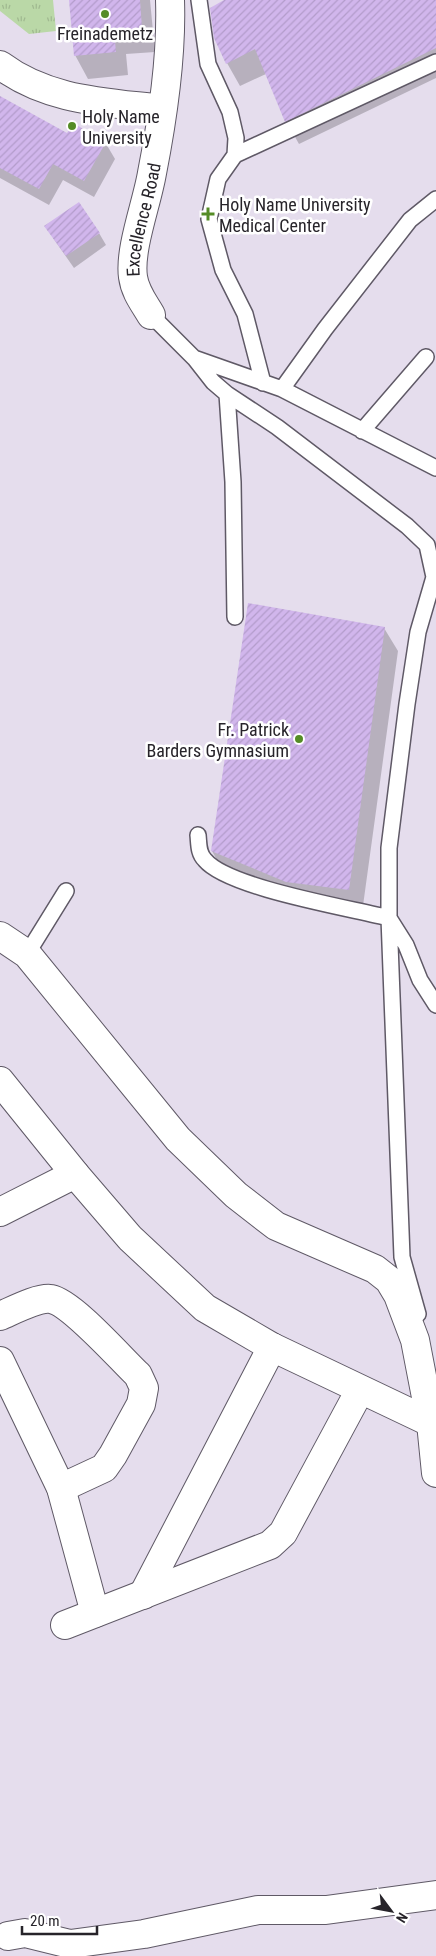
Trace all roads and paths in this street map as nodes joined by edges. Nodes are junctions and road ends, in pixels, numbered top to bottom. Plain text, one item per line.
1 (170, 0) edge
2 (199, 0) edge
3 (436, 62) edge
4 (0, 65) edge
5 (162, 109) junction
6 (235, 155) junction
7 (436, 199) edge
8 (151, 315) joint
9 (426, 357) dead end
10 (194, 358) junction
11 (263, 383) junction
12 (282, 389) junction
13 (227, 394) junction
14 (362, 431) junction
15 (436, 468) edge
16 (235, 617) dead end
17 (198, 835) dead end
18 (66, 890) dead end
19 (389, 918) junction
20 (0, 936) edge
21 (27, 954) junction
22 (436, 1005) edge
23 (3, 1092) edge
24 (75, 1174) junction
25 (0, 1212) edge
26 (0, 1316) edge
27 (415, 1340) junction
28 (272, 1347) junction
29 (0, 1361) edge
30 (360, 1390) junction
31 (434, 1424) edge
32 (436, 1473) edge
33 (61, 1488) junction
34 (143, 1595) junction
35 (95, 1613) junction
36 (65, 1625) dead end
37 (436, 1894) edge
38 (8, 1936) dead end

1 - 5 street, Excellence Road
2 - 6 lane
3 - 6 lane
4 - 5 street
5 - 8 street, Excellence Road
6 - 11 lane
7 - 12 lane
8 - 10 lane
9 - 14 lane
10 - 11 lane
10 - 13 lane
11 - 12 lane
12 - 14 lane
13 - 16 lane
13 - 19 lane
14 - 15 lane
17 - 19 lane
18 - 21 lane
19 - 22 lane
19 - 27 lane
20 - 21 street
21 - 27 street
23 - 24 street
24 - 25 street
24 - 28 street
26 - 33 street
27 - 31 street
28 - 30 street
28 - 34 street
29 - 33 street
30 - 31 street
30 - 34 street
31 - 32 street
33 - 35 street
34 - 35 street
35 - 36 street
37 - 38 street

